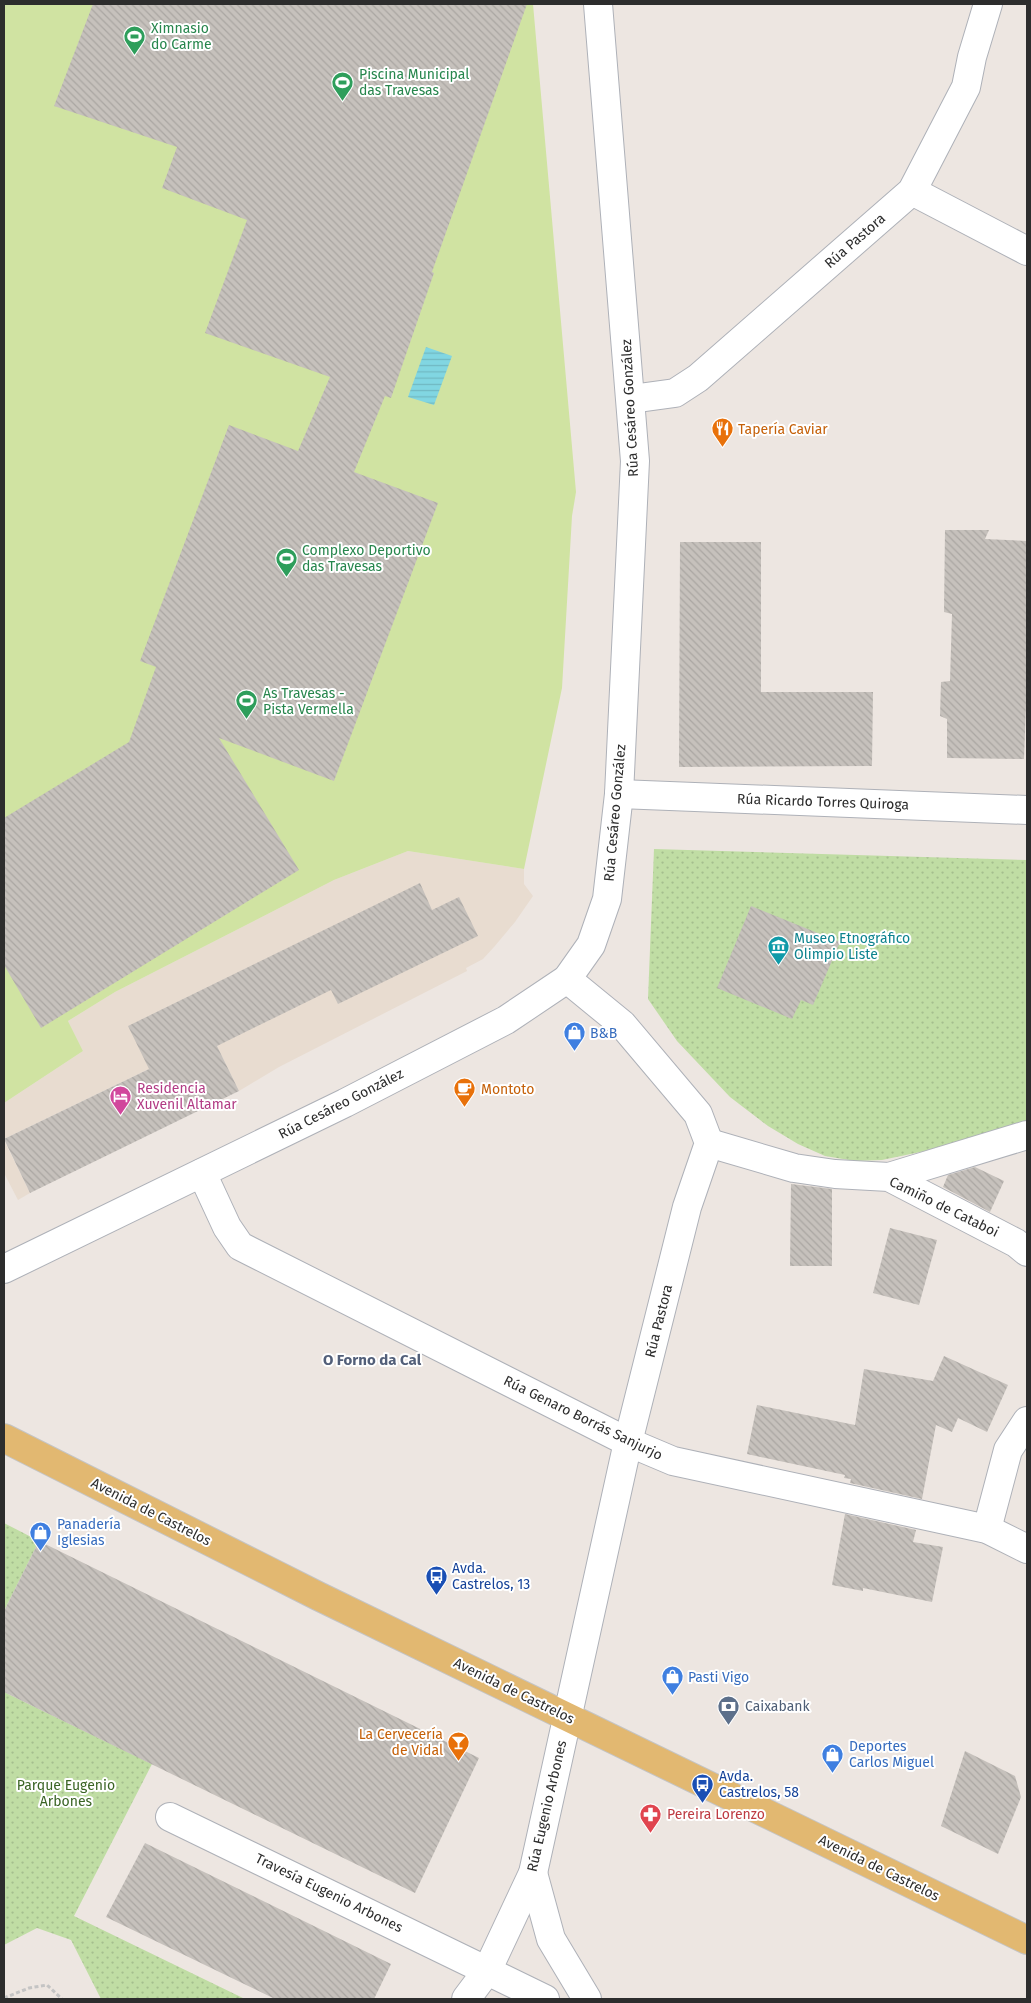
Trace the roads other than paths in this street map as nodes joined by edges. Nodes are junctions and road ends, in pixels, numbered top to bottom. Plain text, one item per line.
1 (598, 4) edge
2 (982, 5) edge
3 (912, 191) junction
4 (1027, 251) edge
5 (631, 399) junction
6 (619, 794) junction
7 (1027, 810) edge
8 (567, 979) junction
9 (1027, 1135) edge
10 (709, 1143) junction
11 (202, 1173) junction
12 (889, 1178) junction
13 (1027, 1252) edge
14 (4, 1269) edge
15 (1027, 1422) edge
16 (4, 1438) edge
17 (628, 1442) junction
18 (987, 1529) junction
19 (1027, 1549) edge
20 (567, 1717) junction
21 (170, 1816) dead end
22 (532, 1873) junction
23 (1027, 1940) edge
24 (487, 1972) junction
25 (466, 1999) edge
26 (545, 1999) edge
27 (586, 1999) edge

1 - 5 street, Rúa Cesáreo González
2 - 3 street, Rúa Pastora
3 - 4 street
3 - 5 street, Rúa Pastora
5 - 6 street, Rúa Cesáreo González
6 - 7 street, Rúa Ricardo Torres Quiroga
6 - 8 street, Rúa Cesáreo González
8 - 10 street
8 - 11 street, Rúa Cesáreo González
9 - 12 street
10 - 12 street, Camiño de Cataboi
10 - 17 street, Rúa Pastora
11 - 14 street, Rúa Cesáreo González
11 - 17 street, Rúa Genaro Borrás Sanjurjo
12 - 13 street, Camiño de Cataboi
15 - 18 street
16 - 20 main road, Avenida de Castrelos
17 - 18 street, Rúa Genaro Borrás Sanjurjo
17 - 20 street, Rúa Pastora
18 - 19 street, Rúa Genaro Borrás Sanjurjo
20 - 22 street, Rúa Eugenio Arbones
20 - 23 main road, Avenida de Castrelos
21 - 24 street, Travesía Eugenio Arbones
22 - 24 street, Rúa Eugenio Arbones
22 - 27 street
24 - 25 street, Rúa Eugenio Arbones
24 - 26 street, Travesía Eugenio Arbones

